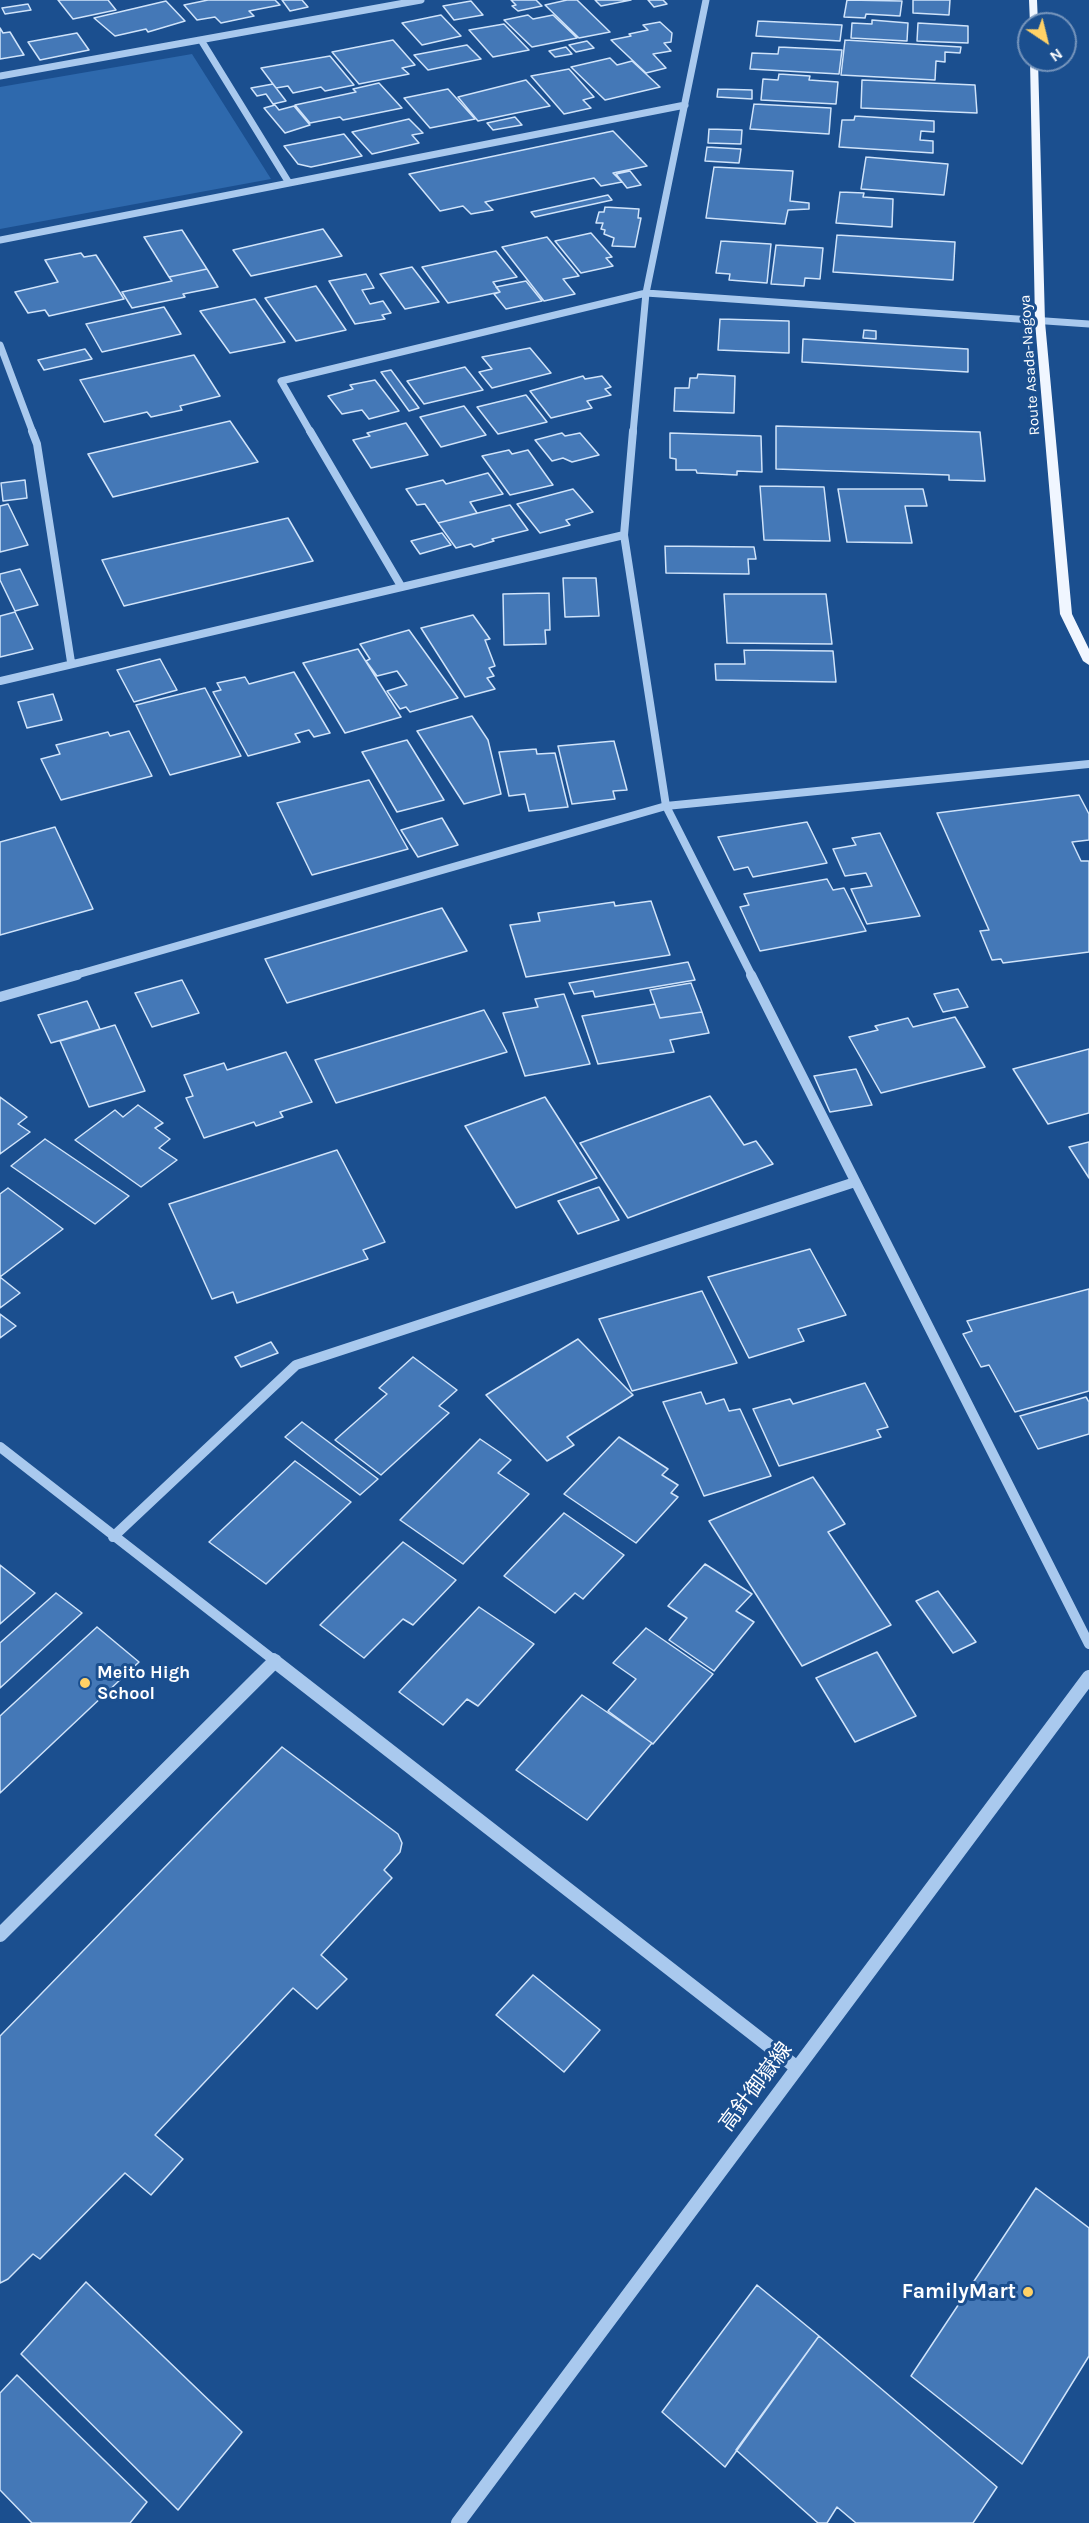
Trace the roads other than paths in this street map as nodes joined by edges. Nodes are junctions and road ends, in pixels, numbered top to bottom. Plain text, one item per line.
1 (420, 0) edge
2 (706, 0) edge
3 (201, 40) junction
4 (1034, 72) edge
5 (0, 76) edge
6 (685, 105) junction
7 (289, 183) junction
8 (0, 240) edge
9 (645, 293) junction
10 (1040, 322) junction
11 (1089, 324) edge
12 (0, 345) edge
13 (624, 535) junction
14 (401, 586) junction
15 (1089, 661) edge
16 (71, 662) junction
17 (0, 681) edge
18 (1089, 764) edge
19 (666, 806) junction
20 (0, 997) edge
21 (855, 1182) junction
22 (0, 1447) edge
23 (113, 1537) junction
24 (1089, 1644) edge
25 (275, 1661) junction
26 (1089, 1677) edge
27 (0, 1935) edge
28 (796, 2067) junction
29 (458, 2523) edge

1 - 3 street
2 - 6 street
3 - 5 street
3 - 7 street
4 - 10 main road, Route Asada-Nagoya
6 - 7 street
6 - 9 street
7 - 8 street
9 - 10 street
9 - 13 street
9 - 14 street
10 - 11 street
10 - 15 main road, Route Asada-Nagoya
12 - 16 street
13 - 14 street
13 - 19 street
14 - 16 street
16 - 17 street
18 - 19 street
19 - 20 street
19 - 21 street
21 - 23 street
21 - 24 street
22 - 23 street
23 - 25 street
25 - 27 street
25 - 28 street
26 - 28 street, 高針御嶽線
28 - 29 street, 高針御嶽線

